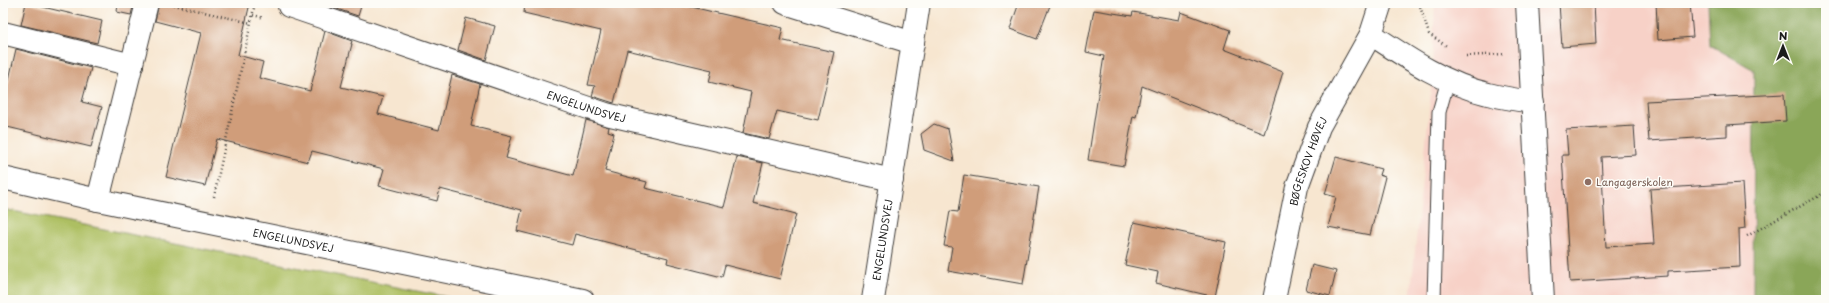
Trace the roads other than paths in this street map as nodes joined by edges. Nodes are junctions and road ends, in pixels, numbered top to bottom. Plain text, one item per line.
1 (147, 3) edge
2 (786, 3) edge
3 (919, 3) edge
4 (1381, 3) edge
5 (1527, 3) edge
6 (288, 6) dead end
7 (3, 33) edge
8 (1371, 34) junction
9 (913, 43) junction
10 (132, 65) junction
11 (1448, 80) junction
12 (1534, 102) junction
13 (3, 178) edge
14 (892, 180) junction
15 (98, 200) junction
16 (583, 300) edge
17 (873, 300) edge
18 (1274, 300) edge
19 (1434, 300) edge
20 (1543, 300) edge

1 - 10 street
2 - 9 street
3 - 9 street, ENGELUNDSVEJ
4 - 8 street, BØGESKOV HØVEJ
5 - 12 street
6 - 14 street, ENGELUNDSVEJ
7 - 10 street
8 - 11 street
8 - 18 street, BØGESKOV HØVEJ
9 - 14 street, ENGELUNDSVEJ
10 - 15 street
11 - 12 street
11 - 19 lane
12 - 20 street
13 - 15 street, ENGELUNDSVEJ
14 - 17 street, ENGELUNDSVEJ
15 - 16 street, ENGELUNDSVEJ

